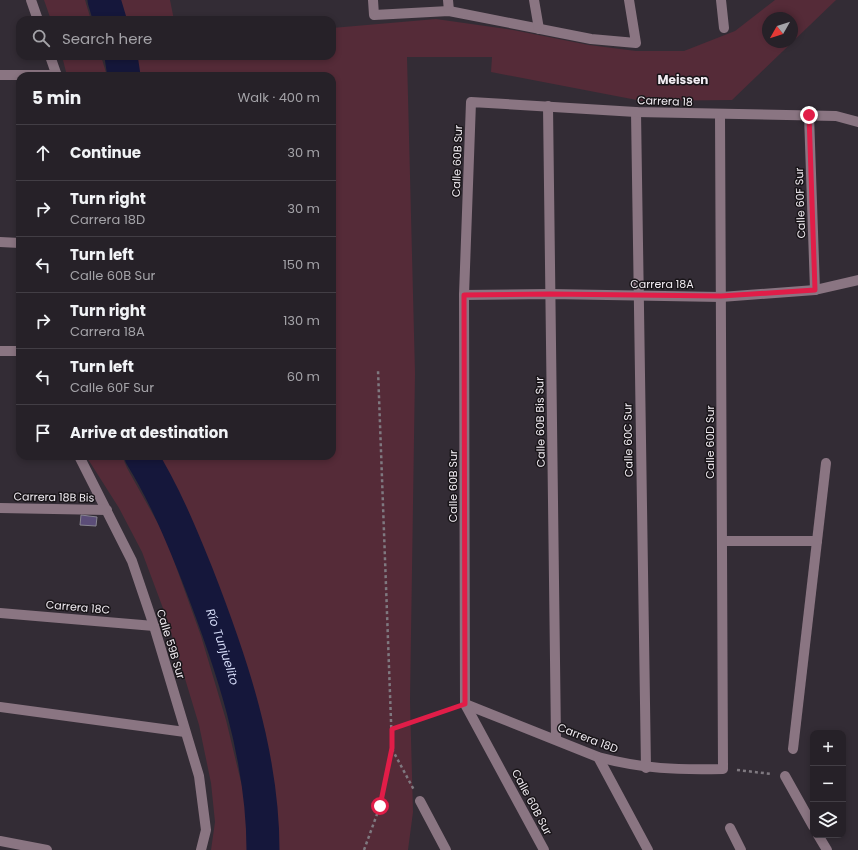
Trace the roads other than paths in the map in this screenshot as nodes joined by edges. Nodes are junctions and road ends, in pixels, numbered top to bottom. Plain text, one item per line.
1 (31, 0) edge
2 (373, 0) edge
3 (448, 0) edge
4 (534, 0) edge
5 (629, 0) edge
6 (720, 0) edge
7 (449, 12) junction
8 (37, 16) edge
9 (724, 28) dead end
10 (538, 29) junction
11 (51, 60) edge
12 (56, 72) edge
13 (0, 75) edge
14 (16, 75) edge
15 (471, 102) joint
16 (548, 106) junction
17 (636, 112) junction
18 (720, 115) junction
19 (809, 115) junction
20 (858, 122) edge
21 (0, 242) edge
22 (16, 243) edge
23 (858, 280) edge
24 (815, 290) junction
25 (550, 294) junction
26 (464, 295) junction
27 (637, 296) junction
28 (721, 296) junction
29 (0, 351) edge
30 (16, 351) edge
31 (82, 460) edge
32 (826, 463) dead end
33 (0, 508) edge
34 (107, 510) junction
35 (722, 541) junction
36 (817, 541) junction
37 (0, 613) edge
38 (154, 626) junction
39 (465, 704) junction
40 (0, 707) edge
41 (185, 732) junction
42 (556, 739) junction
43 (793, 749) dead end
44 (598, 757) junction
45 (646, 768) junction
46 (723, 769) joint
47 (785, 776) road end
48 (420, 801) road end
49 (810, 821) edge
50 (730, 828) dead end
51 (820, 838) edge
52 (0, 841) edge
53 (47, 850) edge
54 (201, 850) edge
55 (446, 850) edge
56 (544, 850) edge
57 (648, 850) edge
58 (741, 850) edge
59 (827, 850) edge

1 - 8 street
2 - 7 street
3 - 7 street
4 - 10 street
5 - 10 street
6 - 9 street
7 - 10 street
11 - 12 street
13 - 14 street
15 - 16 street, Carrera 18
15 - 26 street, Calle 60B Sur
16 - 17 street, Carrera 18
16 - 25 street, Calle 60B Bis Sur
17 - 18 street, Carrera 18
17 - 27 street, Calle 60C Sur
18 - 19 street, Carrera 18
18 - 28 street, Calle 60D Sur
19 - 20 street, Carrera 18
19 - 24 street, Calle 60F Sur
21 - 22 street
23 - 24 street, Carrera 18A
24 - 28 street, Carrera 18A
25 - 26 street, Carrera 18A
25 - 27 street, Carrera 18A
25 - 42 street, Calle 60B Bis Sur
26 - 39 street, Calle 60B Sur
27 - 28 street, Carrera 18A
27 - 45 street, Calle 60C Sur
28 - 35 street, Calle 60D Sur
29 - 30 street
31 - 34 street, Calle 59B Sur
32 - 36 street
33 - 34 street, Carrera 18B Bis
34 - 38 street, Calle 59B Sur
35 - 36 street
35 - 46 street, Calle 60D Sur
36 - 43 street
37 - 38 street, Carrera 18C
38 - 41 street, Calle 59B Sur
39 - 42 street, Carrera 18D
39 - 56 street, Calle 60B Sur
40 - 41 street
41 - 54 street, Calle 59B Sur
42 - 44 street, Carrera 18D
44 - 45 street, Carrera 18D
44 - 57 street
45 - 46 street, Carrera 18D
47 - 49 street
48 - 55 street
50 - 58 street
51 - 59 street
52 - 53 street

